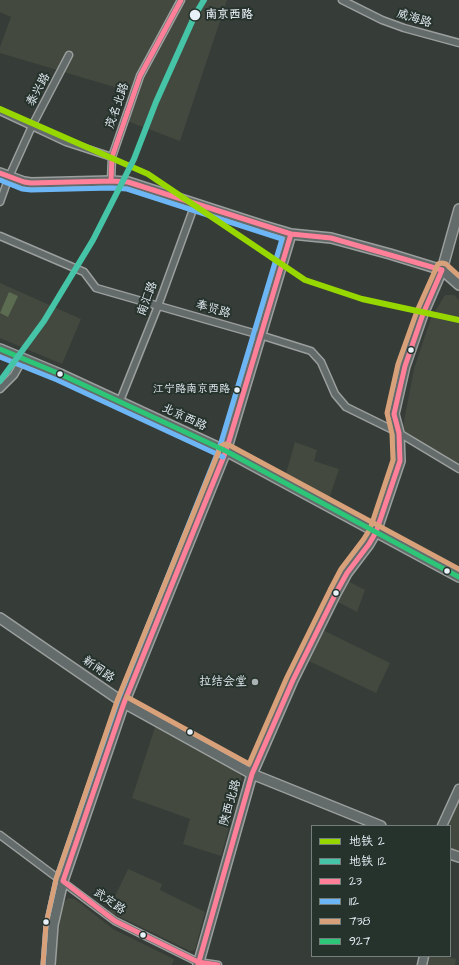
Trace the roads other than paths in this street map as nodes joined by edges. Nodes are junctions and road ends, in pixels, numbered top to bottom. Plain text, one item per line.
1 (181, 0) edge
2 (342, 0) edge
3 (459, 43) edge
4 (69, 55) dead end
5 (0, 111) edge
6 (32, 126) junction
7 (112, 157) junction
8 (0, 173) edge
9 (9, 177) junction
10 (111, 180) junction
11 (0, 202) edge
12 (195, 204) junction
13 (459, 209) edge
14 (291, 234) junction
15 (0, 236) edge
16 (442, 270) junction
17 (459, 285) edge
18 (158, 306) junction
19 (260, 335) junction
20 (0, 349) edge
21 (23, 359) junction
22 (0, 389) edge
23 (120, 401) junction
24 (398, 433) junction
25 (226, 451) junction
26 (459, 469) edge
27 (376, 532) junction
28 (459, 577) edge
29 (0, 618) edge
30 (124, 703) junction
31 (252, 774) junction
32 (459, 789) edge
33 (380, 825) edge
34 (442, 825) edge
35 (0, 835) edge
36 (64, 881) junction
37 (198, 963) edge
38 (50, 965) edge
39 (218, 965) edge

1 - 7 street, 茂名北路
2 - 3 street, 威海路
4 - 6 street, 泰兴路
5 - 6 street
6 - 7 street
6 - 9 street, 泰兴路
7 - 10 street, 茂名北路
8 - 9 main road
9 - 10 main road
9 - 11 street, 泰兴路
10 - 12 main road
12 - 14 main road
12 - 18 street, 南汇路
13 - 16 main road, 陕西北路
14 - 16 main road
14 - 19 main road
15 - 18 street, 奉贤路
16 - 17 main road
16 - 24 main road, 陕西北路
18 - 19 street, 奉贤路
18 - 23 street, 南汇路
19 - 24 street, 奉贤路
19 - 25 main road
20 - 21 main road, 北京西路
21 - 22 street
21 - 23 main road, 北京西路
23 - 25 main road, 北京西路
24 - 26 street, 奉贤路
24 - 27 main road, 陕西北路
25 - 27 main road, 北京西路
25 - 30 main road
27 - 28 main road, 北京西路
27 - 31 main road, 陕西北路
29 - 30 main road, 新闸路
30 - 31 main road, 新闸路
30 - 36 main road
31 - 33 main road, 新闸路
31 - 37 main road, 陕西北路
32 - 34 street
35 - 36 street, 武定路
36 - 37 street, 武定路
36 - 38 main road
37 - 39 street, 武定路

